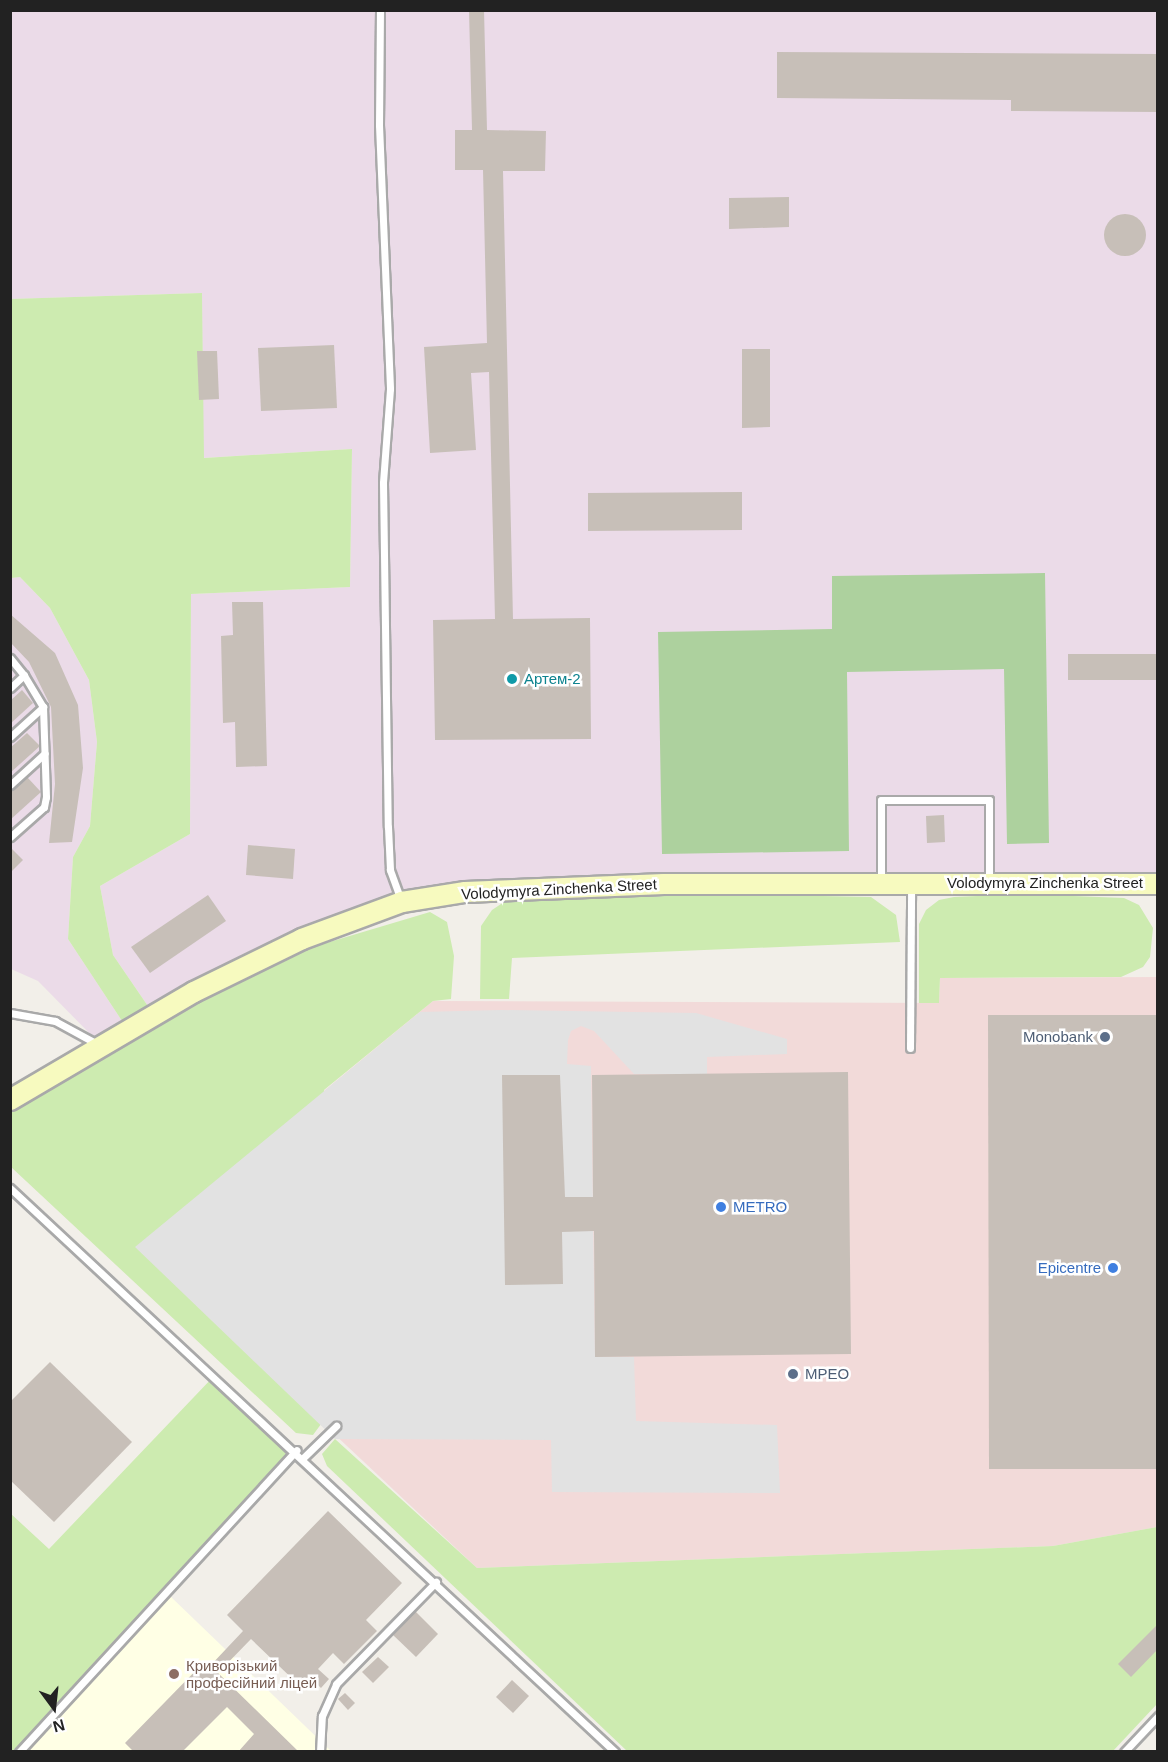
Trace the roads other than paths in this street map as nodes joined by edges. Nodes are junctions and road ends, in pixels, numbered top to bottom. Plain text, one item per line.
1 (380, 10) edge
2 (10, 658) edge
3 (24, 675) junction
4 (10, 688) edge
5 (43, 707) junction
6 (10, 737) edge
7 (45, 753) junction
8 (10, 785) edge
9 (10, 837) edge
10 (881, 883) junction
11 (911, 883) junction
12 (988, 883) junction
13 (1158, 884) edge
14 (402, 902) junction
15 (10, 1013) edge
16 (102, 1046) junction
17 (910, 1048) dead end
18 (10, 1100) edge
19 (10, 1188) edge
20 (336, 1426) dead end
21 (297, 1450) junction
22 (304, 1457) junction
23 (436, 1582) junction
24 (1158, 1716) edge
25 (19, 1752) edge
26 (320, 1752) edge
27 (615, 1752) edge
28 (1124, 1752) edge

1 - 14 lane
2 - 3 lane
3 - 4 lane
3 - 5 lane
5 - 6 lane
5 - 7 lane
7 - 8 lane
7 - 9 lane
10 - 11 main road, Volodymyra Zinchenka Street
10 - 12 lane
10 - 14 main road, Volodymyra Zinchenka Street
11 - 12 main road, Volodymyra Zinchenka Street
11 - 17 lane
12 - 13 main road, Volodymyra Zinchenka Street
14 - 16 main road, Volodymyra Zinchenka Street
15 - 16 lane
16 - 18 main road, Volodymyra Zinchenka Street
19 - 21 lane
20 - 22 lane
21 - 22 lane
21 - 25 lane
22 - 23 lane
23 - 26 lane
23 - 27 lane
24 - 28 lane

